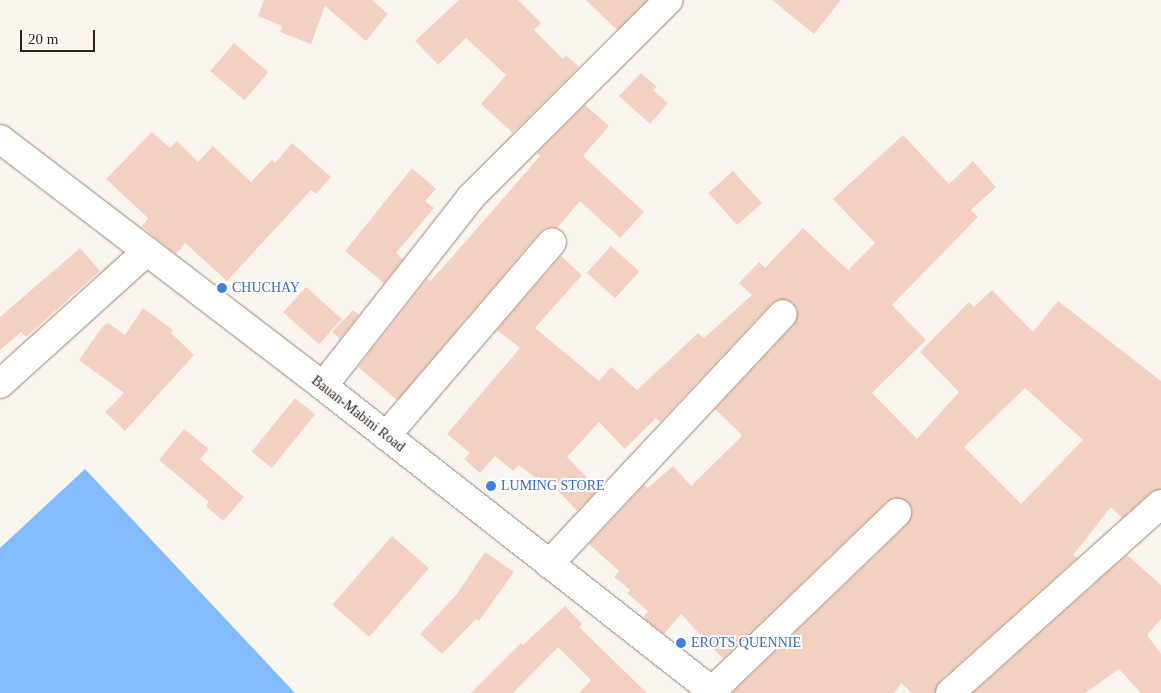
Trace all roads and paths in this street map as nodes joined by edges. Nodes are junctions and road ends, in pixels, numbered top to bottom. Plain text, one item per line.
1 (669, 0) edge
2 (0, 139) edge
3 (552, 242) dead end
4 (147, 251) junction
5 (783, 314) dead end
6 (0, 384) edge
7 (323, 386) junction
8 (386, 436) junction
9 (1161, 504) edge
10 (897, 513) dead end
11 (550, 564) junction
12 (713, 692) edge
13 (950, 693) edge

1 - 7 street
2 - 4 street, Bauan-Mabini Road
3 - 8 street
4 - 6 street
4 - 7 street, Bauan-Mabini Road
5 - 11 street
7 - 8 street, Bauan-Mabini Road
8 - 11 street, Bauan-Mabini Road
9 - 13 street
10 - 12 street
11 - 12 street, Bauan-Mabini Road

